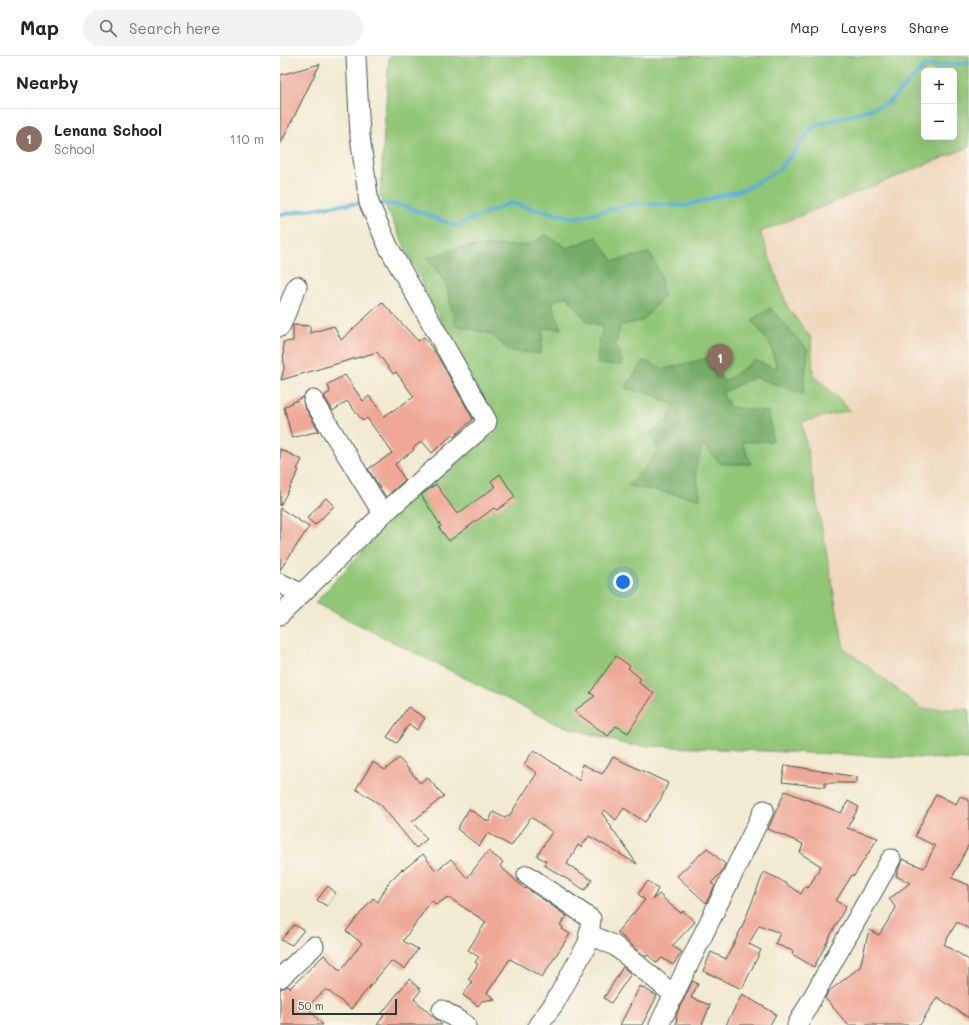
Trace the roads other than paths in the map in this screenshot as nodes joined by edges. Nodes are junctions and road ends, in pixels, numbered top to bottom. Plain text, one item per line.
1 (356, 56) edge
2 (297, 286) dead end
3 (280, 327) edge
4 (313, 400) dead end
5 (383, 514) junction
6 (280, 583) edge
7 (300, 593) junction
8 (280, 615) edge
9 (764, 810) dead end
10 (891, 859) dead end
11 (527, 875) dead end
12 (589, 934) junction
13 (314, 946) dead end
14 (280, 978) edge
15 (674, 995) junction
16 (442, 1010) dead end
17 (466, 1025) edge
18 (538, 1025) edge
19 (658, 1025) edge
20 (797, 1025) edge

1 - 5 street
2 - 3 street
4 - 5 street
5 - 7 street
6 - 7 street
7 - 8 street
9 - 15 street
10 - 20 street
11 - 12 street
12 - 15 street
12 - 18 street
13 - 14 street
15 - 19 street
16 - 17 street

